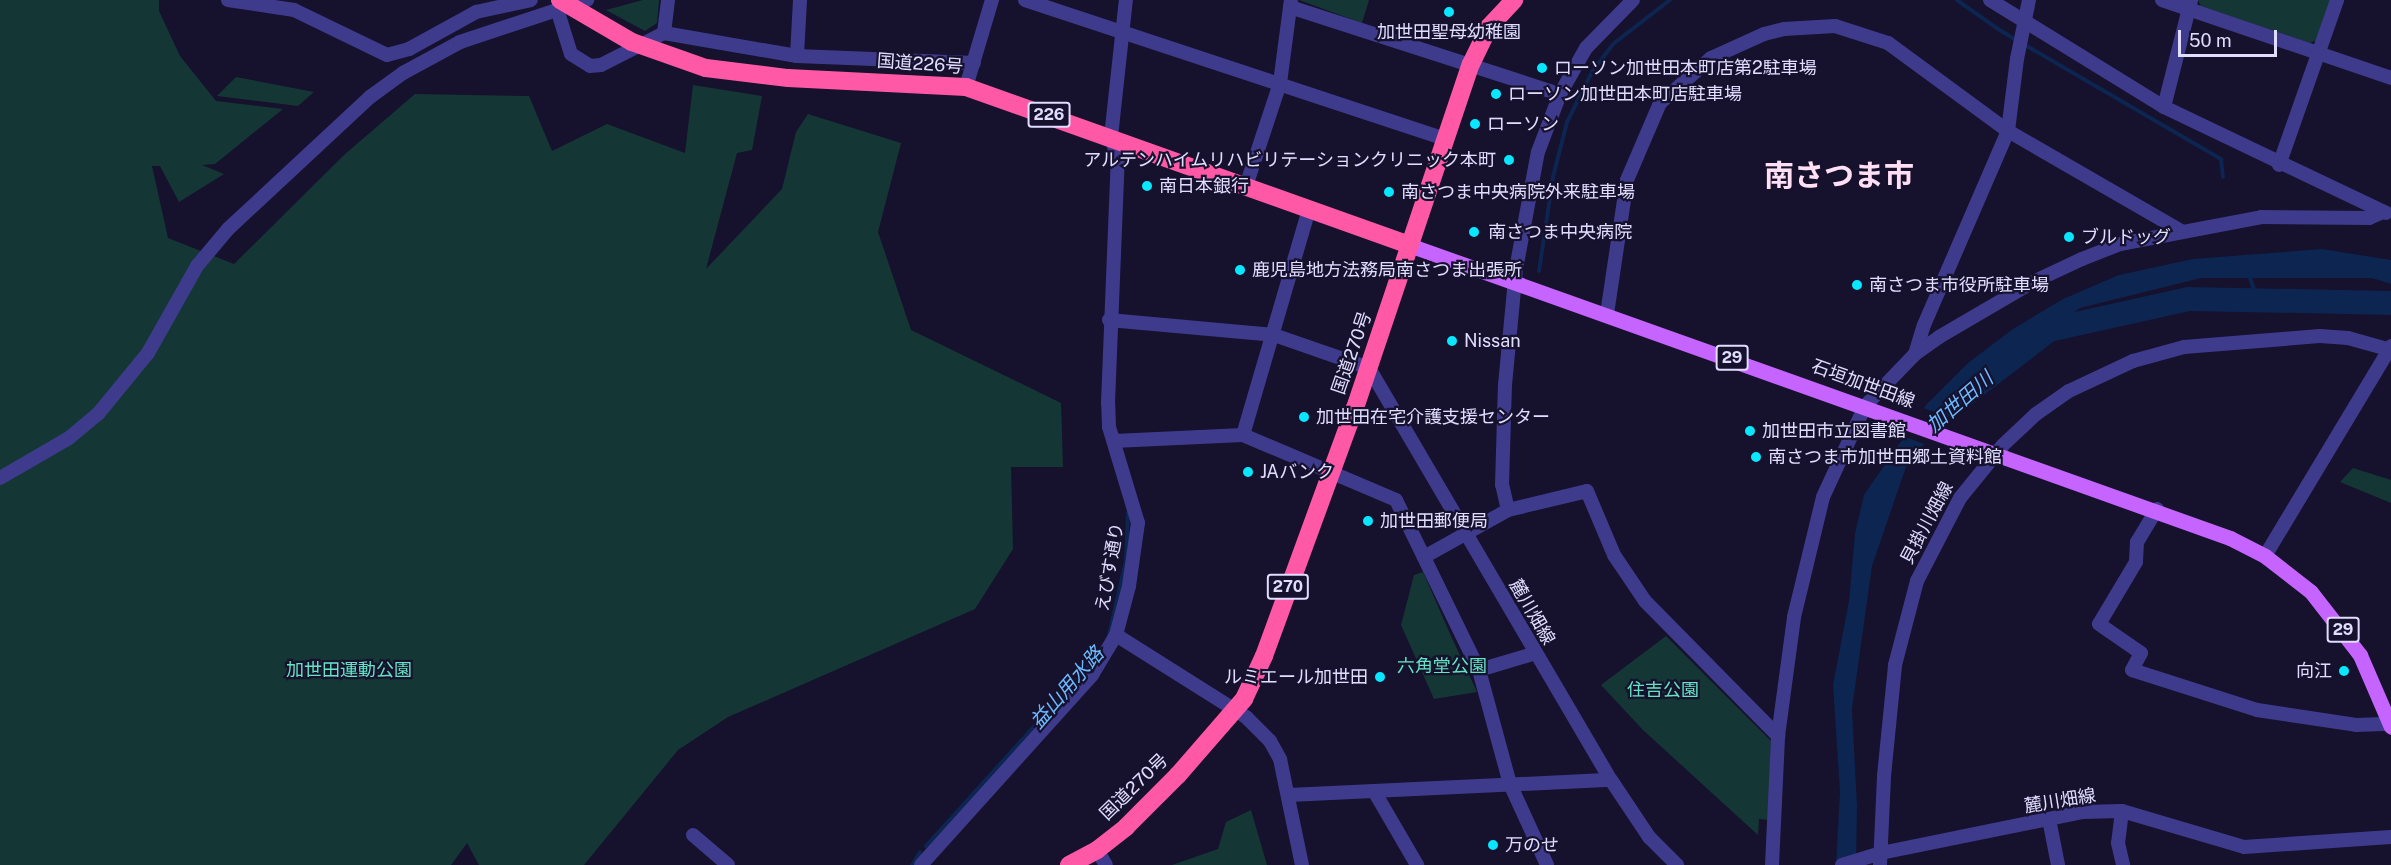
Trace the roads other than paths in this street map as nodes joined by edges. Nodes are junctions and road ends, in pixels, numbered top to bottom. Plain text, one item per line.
1 (228, 0) edge
2 (531, 0) edge
3 (587, 0) edge
4 (668, 0) edge
5 (800, 0) edge
6 (993, 0) edge
7 (1024, 0) edge
8 (1126, 0) edge
9 (1514, 0) edge
10 (1990, 0) edge
11 (2029, 0) edge
12 (2162, 0) edge
13 (2337, 0) edge
14 (1628, 1) edge
15 (559, 4) edge
16 (1291, 4) edge
17 (2190, 5) edge
18 (2023, 27) junction
19 (1122, 31) junction
20 (664, 33) junction
21 (2317, 52) junction
22 (797, 56) junction
23 (974, 63) junction
24 (1471, 64) junction
25 (2391, 78) edge
26 (1280, 83) junction
27 (966, 87) junction
28 (1560, 94) junction
29 (2164, 107) junction
30 (2008, 131) junction
31 (1111, 137) junction
32 (1446, 139) junction
33 (2279, 165) junction
34 (1246, 186) junction
35 (1309, 209) junction
36 (2387, 214) edge
37 (2181, 231) junction
38 (1409, 245) junction
39 (1519, 283) junction
40 (1603, 313) junction
41 (1109, 320) junction
42 (1274, 335) junction
43 (2390, 349) edge
44 (1915, 354) junction
45 (1369, 368) junction
46 (1865, 406) junction
47 (1244, 435) junction
48 (1114, 441) junction
49 (1332, 471) junction
50 (0, 478) edge
51 (2157, 509) junction
52 (1508, 510) junction
53 (1466, 535) junction
54 (2265, 556) junction
55 (1424, 557) junction
56 (1116, 635) junction
57 (1536, 653) junction
58 (1479, 670) junction
59 (1237, 711) junction
60 (2391, 725) edge
61 (1778, 736) junction
62 (1611, 780) junction
63 (1510, 784) junction
64 (1374, 790) junction
65 (1289, 795) junction
66 (2122, 811) junction
67 (2049, 819) junction
68 (693, 835) dead end
69 (2391, 837) edge
70 (1102, 857) edge
71 (1878, 858) edge
72 (728, 865) edge
73 (921, 865) edge
74 (1069, 865) edge
75 (1302, 865) edge
76 (1417, 865) edge
77 (1547, 865) edge
78 (1677, 865) edge
79 (1772, 865) edge
80 (1842, 865) edge
81 (1889, 865) edge
82 (2058, 865) edge
83 (2123, 865) edge

1 - 2 street
3 - 15 street
4 - 20 street
5 - 22 street
6 - 23 street
7 - 19 street
8 - 19 street, えびす通り
9 - 24 highway, 国道270号 / 270
10 - 18 street
11 - 18 street
12 - 17 street
13 - 21 street
14 - 28 street
15 - 20 street
15 - 27 highway, 国道226号 / 226
15 - 50 street
16 - 24 street
16 - 26 street
17 - 21 street
17 - 29 street
18 - 29 street
18 - 30 street
19 - 26 street
19 - 31 street, えびす通り
20 - 22 street
21 - 25 street
21 - 33 street
22 - 23 street
23 - 27 street
24 - 28 street
24 - 32 highway, 国道270号 / 270
26 - 32 street
26 - 34 street
27 - 31 highway, 国道226号 / 226
28 - 39 street
29 - 33 street
30 - 37 street
30 - 40 street
30 - 44 street
31 - 34 highway, 国道226号 / 226
31 - 41 street, えびす通り
32 - 38 highway, 国道270号 / 270
33 - 36 street
34 - 35 highway, 国道226号 / 226
35 - 38 highway, 国道226号 / 226
35 - 42 street
36 - 37 street
37 - 44 street
38 - 39 main road, 石垣加世田線 / 29
38 - 45 highway, 国道270号 / 270
39 - 40 main road, 石垣加世田線 / 29
39 - 52 street
40 - 46 main road, 石垣加世田線 / 29
41 - 42 street
41 - 48 street, えびす通り
42 - 45 street
42 - 47 street
43 - 54 street
43 - 71 street, 貝掛川畑線
44 - 46 street
45 - 49 highway, 国道270号 / 270
45 - 53 street, 麓川畑線
46 - 51 main road, 石垣加世田線 / 29
46 - 61 street
47 - 48 street
47 - 49 street
48 - 56 street, えびす通り
49 - 55 street
49 - 59 highway, 国道270号 / 270
51 - 54 main road, 石垣加世田線 / 29
51 - 60 street
52 - 53 street
52 - 61 street
53 - 55 street
53 - 57 street, 麓川畑線
54 - 60 main road, 石垣加世田線 / 29
55 - 58 street
56 - 59 street
56 - 73 street, えびす通り
57 - 58 street
57 - 62 street, 麓川畑線
58 - 63 street
59 - 65 street
59 - 70 highway, 国道270号 / 270
61 - 79 street
62 - 63 street
62 - 78 street, 麓川畑線
63 - 64 street
63 - 77 street
64 - 65 street
64 - 76 street
65 - 75 street
66 - 67 street, 麓川畑線
66 - 69 street, 麓川畑線
66 - 83 street
67 - 71 street, 麓川畑線
67 - 82 street
68 - 72 street
70 - 74 highway, 国道270号 / 270
71 - 80 street, 麓川畑線
71 - 81 street

